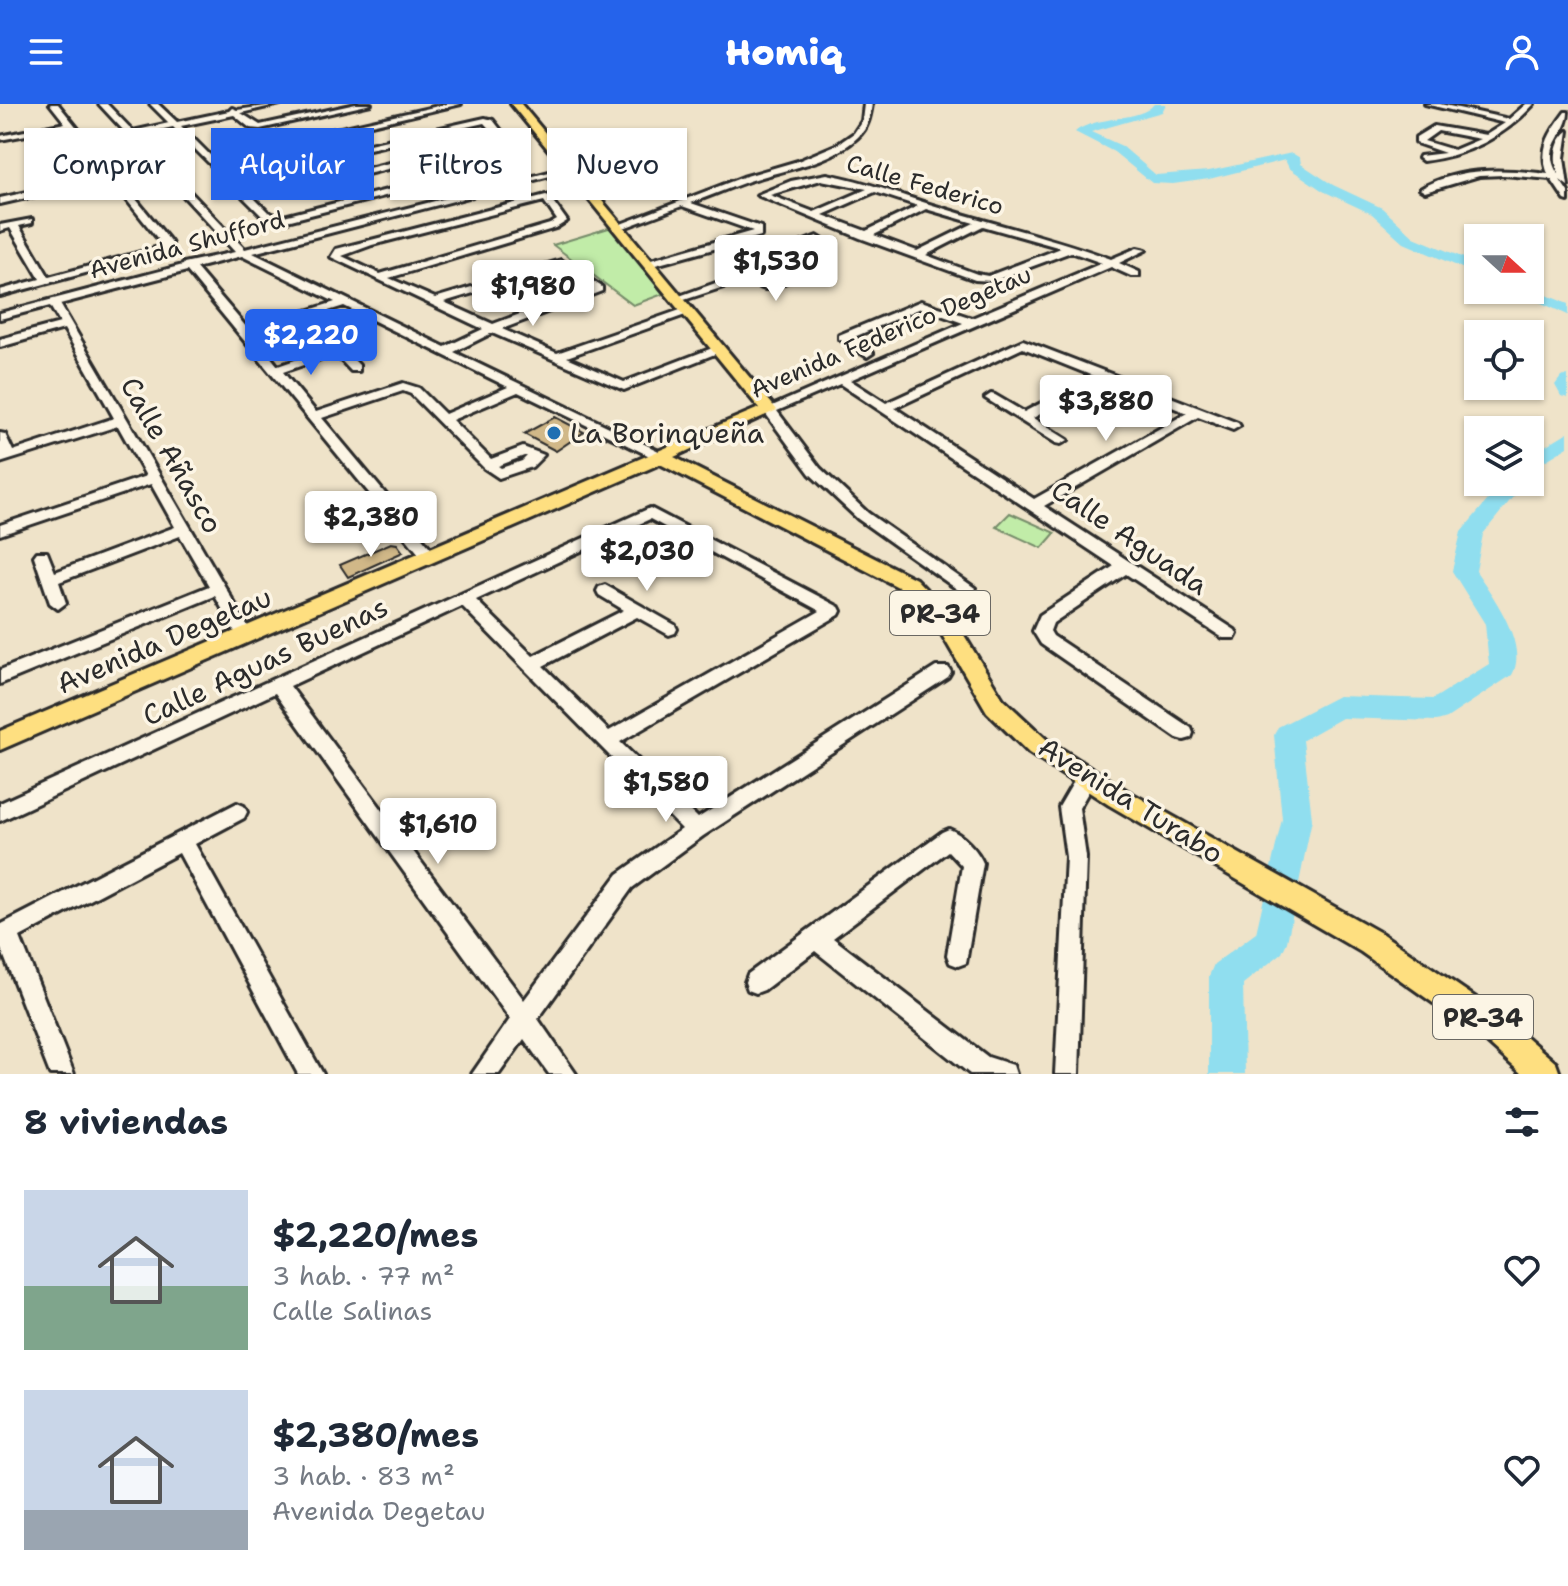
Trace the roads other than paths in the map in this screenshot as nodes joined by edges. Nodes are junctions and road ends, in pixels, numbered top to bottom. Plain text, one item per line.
1 (54, 104) edge
2 (103, 104) edge
3 (154, 104) edge
4 (225, 104) edge
5 (276, 104) edge
6 (367, 104) edge
7 (457, 104) edge
8 (516, 104) edge
9 (868, 104) edge
10 (1429, 104) edge
11 (1530, 104) edge
12 (442, 105) edge
13 (1445, 105) edge
14 (235, 112) junction
15 (1568, 114) edge
16 (1512, 122) junction
17 (70, 124) junction
18 (174, 125) junction
19 (73, 128) edge
20 (125, 128) edge
21 (160, 128) edge
22 (349, 128) edge
23 (450, 128) edge
24 (494, 128) edge
25 (1568, 133) edge
26 (0, 138) edge
27 (1488, 138) junction
28 (547, 141) edge
29 (1456, 153) junction
30 (1423, 158) dead end
31 (210, 160) joint
32 (547, 174) edge
33 (1552, 177) junction
34 (1566, 181) edge
35 (1425, 189) dead end
36 (872, 190) junction
37 (390, 194) edge
38 (24, 196) edge
39 (1568, 198) edge
40 (131, 200) edge
41 (192, 200) edge
42 (431, 200) edge
43 (596, 200) edge
44 (0, 201) edge
45 (434, 202) junction
46 (682, 203) junction
47 (926, 206) junction
48 (813, 216) junction
49 (455, 220) junction
50 (29, 221) dead end
51 (981, 223) junction
52 (13, 225) junction
53 (618, 227) junction
54 (0, 228) edge
55 (864, 236) junction
56 (817, 239) dead end
57 (760, 246) junction
58 (1068, 249) junction
59 (1141, 250) dead end
60 (240, 251) junction
61 (917, 255) junction
62 (1113, 263) junction
63 (648, 264) junction
64 (188, 265) junction
65 (806, 268) dead end
66 (1135, 274) dead end
67 (380, 277) junction
68 (742, 277) junction
69 (46, 281) junction
70 (0, 293) edge
71 (677, 299) junction
72 (53, 301) junction
73 (434, 302) junction
74 (342, 303) junction
75 (687, 311) junction
76 (0, 316) edge
77 (972, 322) junction
78 (67, 325) junction
79 (491, 329) junction
80 (245, 334) junction
81 (0, 343) edge
82 (719, 350) junction
83 (444, 352) junction
84 (867, 353) dead end
85 (556, 357) junction
86 (355, 368) dead end
87 (275, 371) junction
88 (1102, 376) junction
89 (841, 379) junction
90 (518, 388) junction
91 (991, 398) dead end
92 (887, 407) junction
93 (769, 410) junction
94 (1196, 413) junction
95 (313, 417) junction
96 (1024, 417) junction
97 (444, 419) junction
98 (122, 420) junction
99 (1233, 426) dead end
100 (0, 437) edge
101 (1061, 440) dead end
102 (660, 457) junction
103 (4, 458) edge
104 (489, 465) dead end
105 (156, 477) junction
106 (1035, 505) junction
107 (183, 529) junction
108 (0, 530) edge
109 (42, 556) dead end
110 (429, 556) junction
111 (1126, 566) junction
112 (51, 579) junction
113 (967, 588) dead end
114 (217, 589) junction
115 (605, 591) dead end
116 (464, 598) junction
117 (58, 603) dead end
118 (637, 610) junction
119 (669, 629) dead end
120 (1229, 634) dead end
121 (245, 635) junction
122 (531, 665) junction
123 (942, 672) dead end
124 (0, 677) edge
125 (278, 684) junction
126 (1184, 733) dead end
127 (0, 741) edge
128 (607, 741) junction
129 (1087, 777) junction
130 (0, 812) edge
131 (237, 812) dead end
132 (696, 830) junction
133 (183, 841) junction
134 (4, 934) edge
135 (816, 938) junction
136 (958, 955) dead end
137 (756, 982) dead end
138 (522, 1020) junction
139 (62, 1074) edge
140 (311, 1074) edge
141 (484, 1074) edge
142 (564, 1074) edge
143 (1004, 1074) edge
144 (1067, 1074) edge
145 (1545, 1074) edge

1 - 17 street
2 - 20 street, Avenida Turabo
3 - 18 street
4 - 14 street
5 - 14 street
6 - 14 street
7 - 12 street
8 - 28 main road
9 - 46 street
10 - 13 street
11 - 16 street
12 - 22 street
13 - 16 street
14 - 18 street
15 - 33 street
16 - 27 street
17 - 19 street
17 - 26 street
18 - 21 street
18 - 31 street
23 - 24 street
25 - 34 street
27 - 29 street
27 - 29 street
29 - 30 street
31 - 37 street
32 - 45 street, Avenida Shufford
33 - 34 street
33 - 35 street
33 - 39 street
36 - 47 street, Calle Federico
36 - 48 street
36 - 48 street, Calle Federico
38 - 44 street
40 - 69 street
41 - 60 street, Avenida Turabo
42 - 45 street
43 - 53 main road
45 - 49 street
45 - 60 street, Avenida Shufford
46 - 53 street
46 - 57 street
47 - 51 street, Calle Federico
47 - 55 street
48 - 55 street, Calle Federico
49 - 67 street
49 - 67 street
50 - 52 street
51 - 58 street, Calle Federico
51 - 61 street
52 - 54 street
52 - 69 street
53 - 63 main road
55 - 61 street, Calle Federico
56 - 57 street
57 - 63 street
57 - 68 street
58 - 61 street, Calle Federico
58 - 62 street, Calle Federico
59 - 62 street, Avenida Federico Degetau
60 - 64 street, Avenida Shufford
60 - 74 street, Avenida Turabo
62 - 66 street, Calle Federico
62 - 77 street, Avenida Federico Degetau
63 - 71 main road
64 - 72 street, Avenida Shufford
64 - 80 street
65 - 68 street
67 - 73 street
68 - 71 street
69 - 70 street
71 - 75 main road
72 - 76 street, Avenida Shufford
72 - 78 street, Calle Añasco
73 - 79 street
73 - 79 street
74 - 80 street
74 - 83 street, Avenida Turabo
75 - 82 main road
75 - 85 street
77 - 84 street
77 - 89 street, Avenida Federico Degetau
78 - 81 street
78 - 98 street, Calle Añasco
79 - 83 street
79 - 85 street
80 - 87 street
82 - 85 street
82 - 93 main road
83 - 90 street, Avenida Turabo
86 - 87 street
87 - 95 street
88 - 92 street
88 - 94 street
88 - 96 street
89 - 92 street, Calle Aguada
89 - 93 street, Avenida Federico Degetau
90 - 97 street
90 - 102 street, Avenida Turabo
91 - 96 street
92 - 106 street, Calle Aguada
93 - 102 main road, Avenida Federico Degetau
93 - 113 street
94 - 99 street
94 - 106 street
95 - 97 street
95 - 110 street
96 - 101 street
97 - 104 street
98 - 103 street
98 - 105 street, Calle Añasco
100 - 103 street
102 - 110 main road, Avenida Degetau
102 - 129 main road, Avenida Turabo / PR-34
105 - 107 street, Calle Añasco
105 - 108 street
106 - 111 street, Calle Aguada
107 - 112 street
107 - 114 street, Calle Añasco
109 - 112 street
110 - 121 main road, Avenida Degetau
111 - 120 street, Calle Aguada
111 - 126 street
112 - 117 street
114 - 121 street, Calle Añasco
114 - 124 street
115 - 118 street
116 - 122 street
116 - 125 street, Calle Aguas Buenas
116 - 128 street, Calle Aguas Buenas
118 - 119 street
118 - 122 street
121 - 127 main road, Avenida Degetau
122 - 128 street
123 - 132 street
125 - 130 street, Calle Aguas Buenas
125 - 138 street
128 - 132 street
129 - 144 street
129 - 145 main road, Avenida Turabo / PR-34
131 - 133 street
132 - 138 street
133 - 134 street
133 - 140 street
134 - 139 street
135 - 136 street
135 - 137 street
135 - 143 street
138 - 141 street
138 - 142 street

